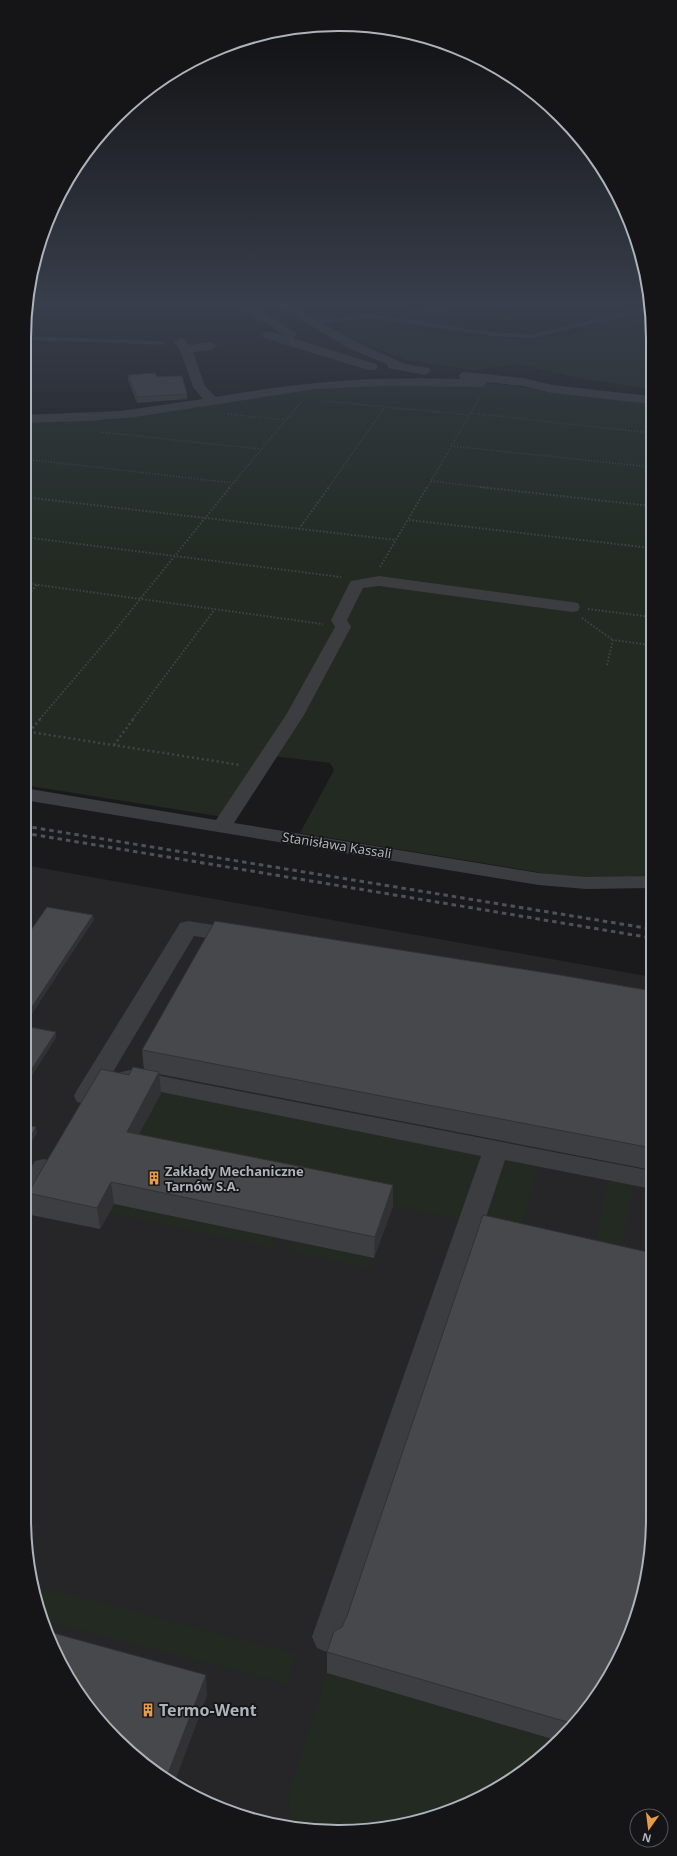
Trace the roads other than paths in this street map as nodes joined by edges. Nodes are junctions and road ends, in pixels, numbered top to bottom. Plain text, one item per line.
1 (203, 391) edge
2 (275, 391) edge
3 (566, 391) edge
4 (646, 400) edge
5 (213, 401) junction
6 (31, 419) edge
7 (575, 608) road end
8 (31, 795) edge
9 (222, 826) junction
10 (646, 882) edge
11 (259, 939) edge
12 (100, 1072) junction
13 (76, 1113) edge
14 (56, 1147) edge
15 (496, 1150) junction
16 (646, 1179) edge
17 (31, 1190) edge
18 (329, 1637) dead end

1 - 5 street
2 - 5 street
3 - 4 street
5 - 6 street
7 - 9 street
8 - 9 street, Stanisława Kassali
9 - 10 street, Stanisława Kassali
11 - 12 street
12 - 13 street
12 - 15 street
14 - 17 street
15 - 16 street
15 - 18 street

